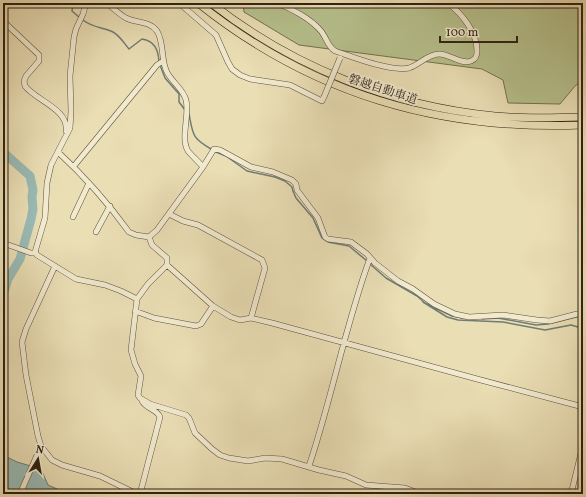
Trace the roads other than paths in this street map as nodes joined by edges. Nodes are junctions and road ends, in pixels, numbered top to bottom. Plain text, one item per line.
1 (86, 3) edge
2 (107, 3) edge
3 (179, 3) edge
4 (198, 3) edge
5 (211, 3) edge
6 (276, 3) edge
7 (448, 3) edge
8 (3, 21) edge
9 (341, 56) junction
10 (163, 61) junction
11 (583, 117) edge
12 (583, 126) edge
13 (67, 136) junction
14 (58, 152) junction
15 (74, 166) junction
16 (203, 167) junction
17 (89, 183) junction
18 (110, 206) junction
19 (168, 214) junction
20 (73, 218) dead end
21 (96, 232) dead end
22 (149, 237) junction
23 (5, 244) edge
24 (33, 253) junction
25 (370, 258) junction
26 (168, 265) junction
27 (55, 266) junction
28 (137, 299) junction
29 (213, 306) junction
30 (135, 311) junction
31 (583, 314) edge
32 (251, 318) junction
33 (345, 343) junction
34 (142, 400) junction
35 (583, 407) edge
36 (583, 445) edge
37 (42, 446) junction
38 (309, 466) junction
39 (20, 494) edge
40 (138, 494) edge
41 (421, 494) edge
42 (571, 494) edge

1 - 13 street
2 - 10 street
3 - 9 street, bridge
4 - 12 highway, 磐越自動車道
5 - 11 highway, 磐越自動車道
6 - 9 street
7 - 9 street
8 - 13 street
10 - 15 street
10 - 16 street
13 - 14 street
14 - 15 street
14 - 24 street
15 - 17 street
16 - 19 street
16 - 25 street
17 - 18 street
17 - 20 street
18 - 21 street
18 - 22 street
19 - 22 street
19 - 32 street
22 - 26 street
23 - 24 street
24 - 27 street
25 - 31 street
25 - 33 street
26 - 28 street
26 - 29 street
27 - 28 street
27 - 37 street
28 - 30 street
29 - 30 street
29 - 32 street
30 - 34 street
32 - 33 street
33 - 35 street
33 - 38 street
34 - 38 street
34 - 40 street
36 - 42 street
37 - 39 street
37 - 40 street
38 - 41 street

